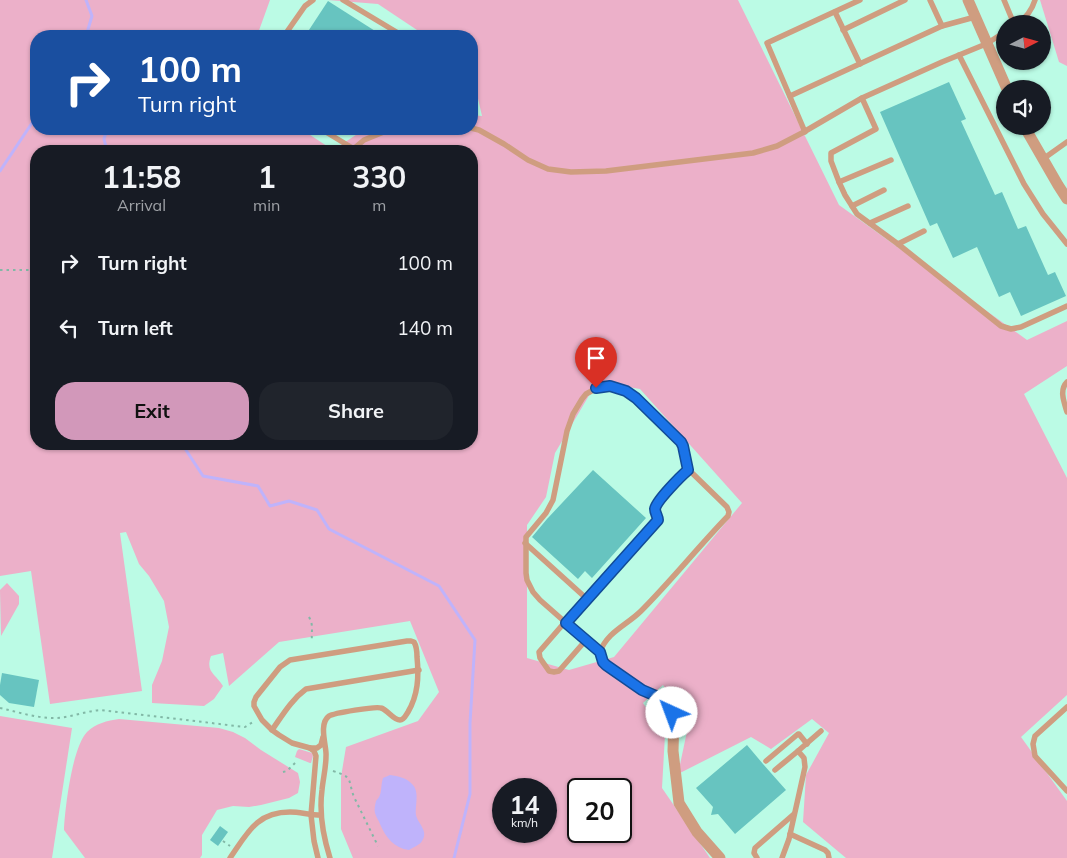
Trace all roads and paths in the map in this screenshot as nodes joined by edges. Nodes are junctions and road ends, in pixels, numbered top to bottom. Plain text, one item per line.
1 (313, 0) edge
2 (343, 0) edge
3 (860, 0) edge
4 (905, 0) edge
5 (930, 0) edge
6 (968, 0) edge
7 (1004, 0) edge
8 (1034, 0) edge
9 (834, 12) junction
10 (1012, 15) edge
11 (1027, 15) edge
12 (975, 17) junction
13 (942, 26) junction
14 (288, 30) edge
15 (393, 30) edge
16 (843, 30) junction
17 (996, 38) edge
18 (986, 44) junction
19 (959, 55) junction
20 (860, 64) junction
21 (1003, 80) edge
22 (790, 96) junction
23 (862, 98) junction
24 (478, 130) edge
25 (805, 132) junction
26 (330, 135) edge
27 (376, 135) edge
28 (1029, 135) edge
29 (1067, 142) edge
30 (345, 145) edge
31 (358, 145) edge
32 (1043, 159) junction
33 (891, 160) dead end
34 (839, 182) junction
35 (884, 190) dead end
36 (1067, 199) edge
37 (852, 206) junction
38 (908, 206) dead end
39 (870, 223) junction
40 (924, 231) dead end
41 (898, 244) junction
42 (1067, 244) edge
43 (0, 270) edge
44 (30, 270) edge
45 (1067, 306) edge
46 (1067, 382) edge
47 (1067, 412) edge
48 (688, 470) junction
49 (525, 543) junction
50 (586, 599) junction
51 (309, 617) dead end
52 (565, 622) junction
53 (586, 640) junction
54 (312, 641) dead end
55 (600, 652) junction
56 (419, 670) junction
57 (1067, 707) edge
58 (0, 708) edge
59 (685, 711) dead end
60 (260, 716) junction
61 (674, 717) junction
62 (272, 730) junction
63 (821, 731) dead end
64 (323, 736) junction
65 (807, 744) junction
66 (310, 748) junction
67 (798, 751) junction
68 (297, 761) dead end
69 (766, 761) dead end
70 (329, 770) dead end
71 (775, 770) dead end
72 (283, 772) dead end
73 (1067, 791) edge
74 (794, 814) junction
75 (311, 815) junction
76 (321, 815) junction
77 (790, 834) junction
78 (224, 841) dead end
79 (230, 846) dead end
80 (378, 846) dead end
81 (230, 858) edge
82 (318, 858) edge
83 (330, 858) edge
84 (720, 858) edge
85 (758, 858) edge
86 (782, 858) edge
87 (829, 858) edge

1 - 14 lane
2 - 15 lane
3 - 9 lane
4 - 16 lane
5 - 13 lane
6 - 12 street
7 - 10 lane
8 - 11 lane
9 - 16 lane
9 - 22 lane
12 - 13 lane
12 - 18 street
13 - 20 lane
16 - 20 lane
17 - 18 lane
18 - 19 lane
18 - 21 street
19 - 23 lane
19 - 42 lane
20 - 22 lane
22 - 25 lane
23 - 25 lane
23 - 34 lane
24 - 25 lane
26 - 30 lane
27 - 31 lane
28 - 32 street
29 - 32 lane
32 - 36 street
33 - 34 lane
34 - 37 lane
35 - 37 lane
37 - 39 lane
38 - 39 lane
39 - 41 lane
40 - 41 lane
41 - 45 lane
43 - 44 path
46 - 47 lane
48 - 49 lane
48 - 50 lane
48 - 55 lane
49 - 50 lane
49 - 52 lane
50 - 52 lane
51 - 54 path
52 - 53 lane
52 - 53 lane
53 - 55 lane
55 - 61 lane
56 - 60 lane
56 - 62 lane
56 - 64 lane
57 - 73 lane
58 - 60 path
59 - 61 lane
60 - 62 lane
61 - 84 street
62 - 66 lane
63 - 65 lane
64 - 66 lane
64 - 76 lane
65 - 67 lane
65 - 69 lane
66 - 75 lane
67 - 71 lane
67 - 74 lane
68 - 72 path
70 - 80 path
74 - 77 lane
74 - 85 lane
75 - 76 lane
75 - 81 lane
75 - 82 lane
76 - 83 lane
77 - 86 lane
77 - 87 lane
78 - 79 path

